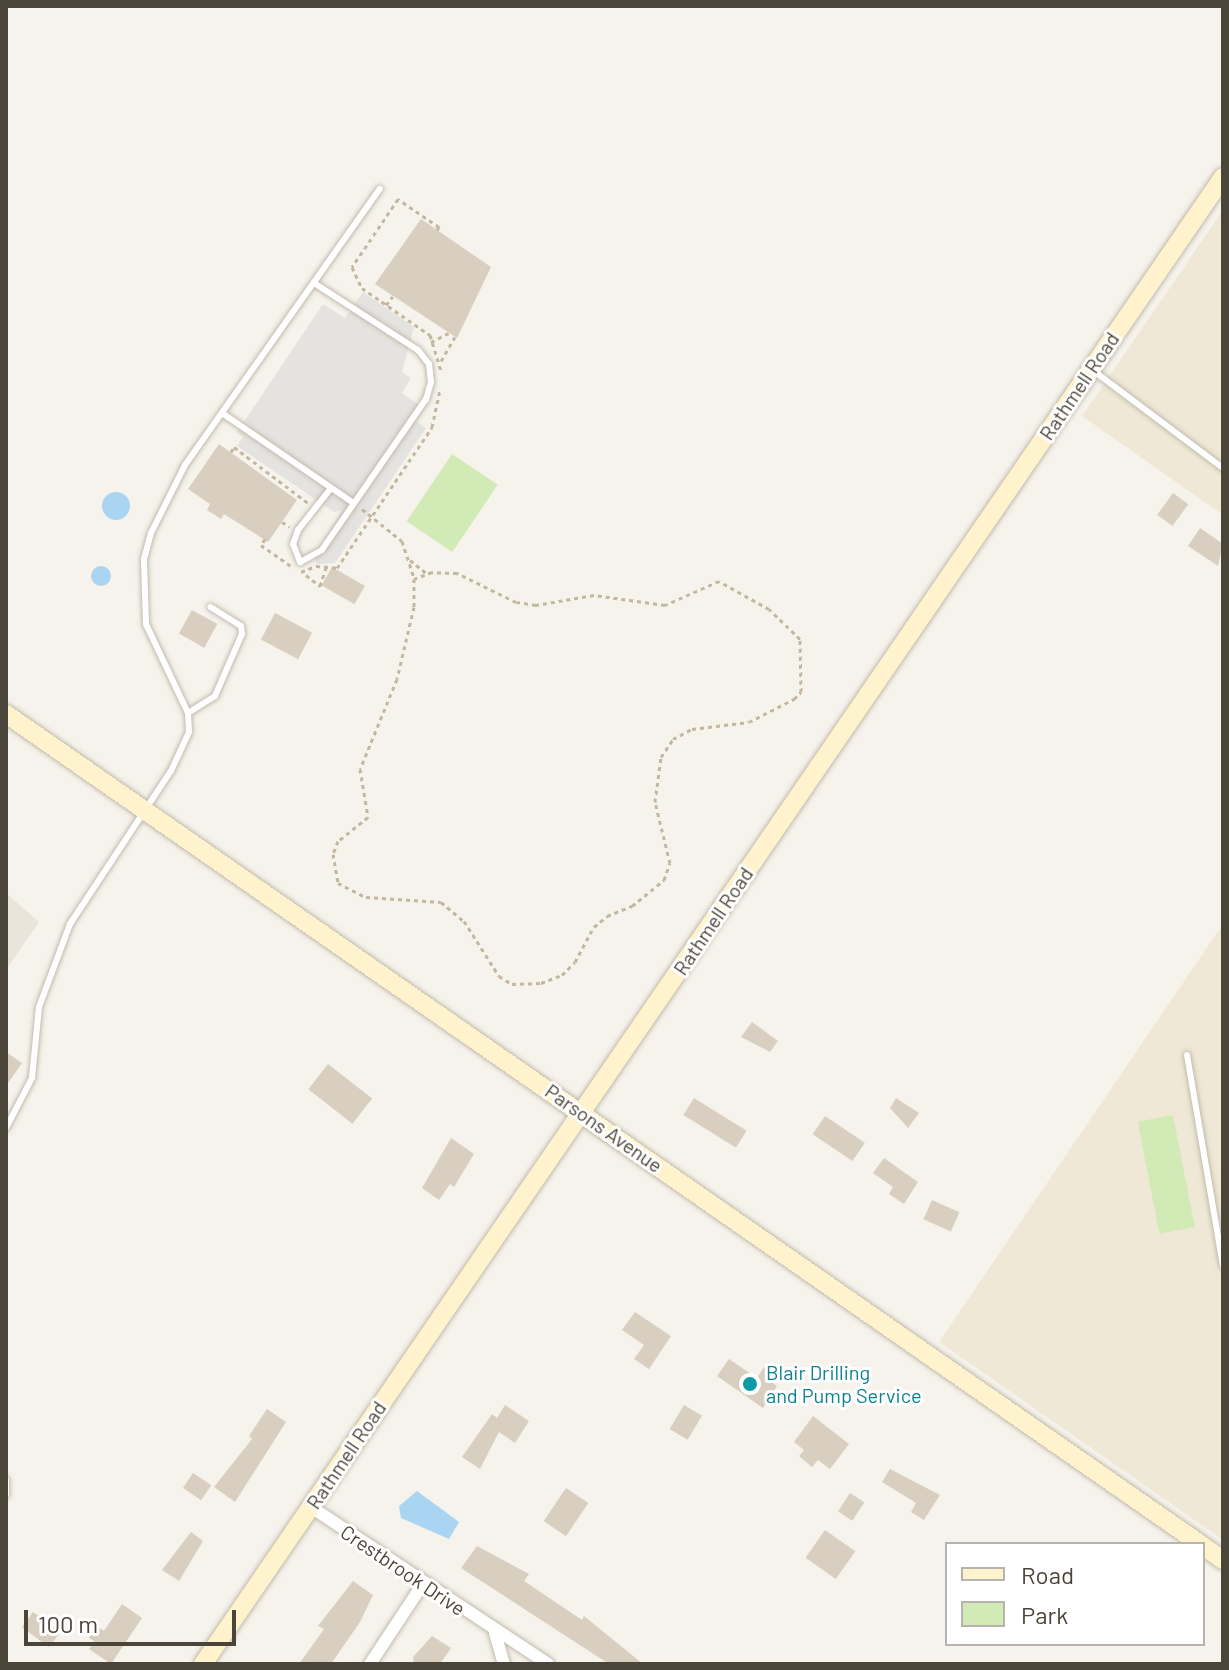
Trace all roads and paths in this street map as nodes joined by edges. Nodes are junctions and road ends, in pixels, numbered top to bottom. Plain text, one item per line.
1 (1223, 177) edge
2 (380, 189) dead end
3 (314, 283) junction
4 (393, 296) dead end
5 (386, 305) dead end
6 (449, 333) dead end
7 (455, 337) dead end
8 (431, 342) dead end
9 (441, 361) dead end
10 (1091, 369) junction
11 (222, 413) junction
12 (231, 452) dead end
13 (1223, 468) edge
14 (331, 488) junction
15 (351, 504) junction
16 (304, 508) dead end
17 (282, 522) dead end
18 (290, 527) dead end
19 (286, 554) dead end
20 (410, 560) junction
21 (288, 563) dead end
22 (327, 565) dead end
23 (426, 574) junction
24 (305, 575) dead end
25 (414, 579) junction
26 (211, 607) dead end
27 (188, 713) junction
28 (6, 714) edge
29 (143, 809) junction
30 (1187, 1055) dead end
31 (581, 1112) junction
32 (6, 1128) edge
33 (1223, 1265) edge
34 (6, 1480) edge
35 (6, 1495) edge
36 (311, 1507) junction
37 (1197, 1542) edge
38 (1205, 1548) edge
39 (1223, 1560) edge
40 (422, 1585) junction
41 (495, 1633) junction
42 (203, 1664) edge
43 (370, 1664) edge
44 (504, 1664) edge
45 (548, 1664) edge

1 - 10 street, Rathmell Road
2 - 3 lane
3 - 11 lane
3 - 15 lane
4 - 5 path
6 - 8 path
7 - 9 path
10 - 13 lane
10 - 31 street, Rathmell Road
11 - 14 lane
11 - 27 lane
12 - 16 path
14 - 15 lane
14 - 15 lane
15 - 20 path
17 - 18 path
19 - 21 path
20 - 23 path
20 - 25 path
22 - 24 path
23 - 25 path
23 - 25 path
26 - 27 lane
27 - 29 lane
28 - 29 street, Parsons Avenue
29 - 31 street, Parsons Avenue
29 - 32 lane
30 - 33 lane
31 - 36 street, Rathmell Road
31 - 37 street, Parsons Avenue
34 - 35 lane
36 - 40 street, Crestbrook Drive
36 - 42 street, Rathmell Road
38 - 39 street, Parsons Avenue
40 - 41 street, Crestbrook Drive
40 - 43 street
41 - 44 street
41 - 45 street, Crestbrook Drive

